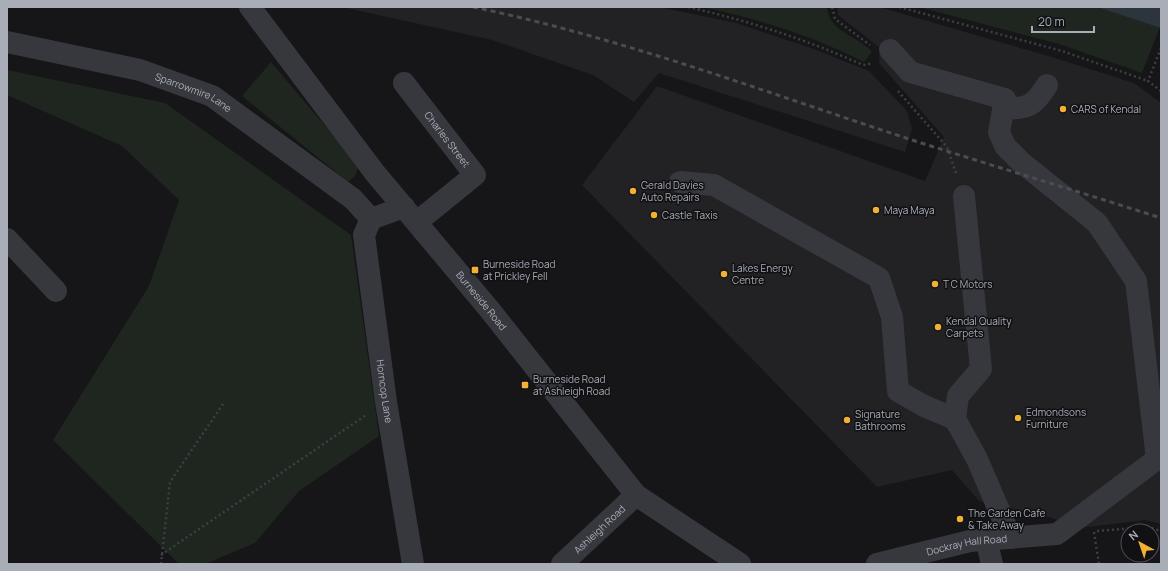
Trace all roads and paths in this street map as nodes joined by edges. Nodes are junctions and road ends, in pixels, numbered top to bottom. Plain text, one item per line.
1 (250, 7) edge
2 (688, 7) edge
3 (832, 7) edge
4 (899, 7) edge
5 (7, 42) edge
6 (1161, 48) edge
7 (880, 54) junction
8 (1148, 81) junction
9 (404, 83) dead end
10 (1047, 85) dead end
11 (895, 87) dead end
12 (1161, 91) edge
13 (1003, 109) junction
14 (375, 173) junction
15 (680, 182) dead end
16 (964, 196) joint
17 (353, 199) junction
18 (410, 215) junction
19 (371, 219) junction
20 (7, 239) edge
21 (56, 291) dead end
22 (386, 402) junction
23 (223, 404) dead end
24 (955, 419) junction
25 (636, 495) junction
26 (1094, 531) junction
27 (1161, 531) edge
28 (1057, 534) junction
29 (1011, 538) junction
30 (986, 540) junction
31 (161, 555) junction
32 (161, 564) edge
33 (413, 564) edge
34 (562, 564) edge
35 (740, 564) edge
36 (878, 564) edge
37 (992, 564) edge
38 (1099, 564) edge

1 - 14 street, Burneside Road
2 - 7 path
3 - 7 path
4 - 8 path
5 - 17 street, Sparrowmire Lane
6 - 8 path
7 - 13 street
8 - 12 path
9 - 18 street, Charles Street
10 - 13 street
11 - 16 path
13 - 28 street
14 - 17 street
14 - 18 street, Burneside Road
15 - 24 street
16 - 24 street
17 - 19 street, Sparrowmire Lane
18 - 19 street
18 - 25 street, Burneside Road
19 - 22 street, Horncop Lane
20 - 21 street
22 - 31 path
22 - 33 street, Horncop Lane
23 - 31 path
24 - 29 street
25 - 34 street, Ashleigh Road
25 - 35 street, Burneside Road
26 - 27 path
26 - 28 path
26 - 38 path
28 - 29 street, Dockray Hall Road
29 - 30 street, Dockray Hall Road
30 - 36 street, Dockray Hall Road
30 - 37 street
31 - 32 path

